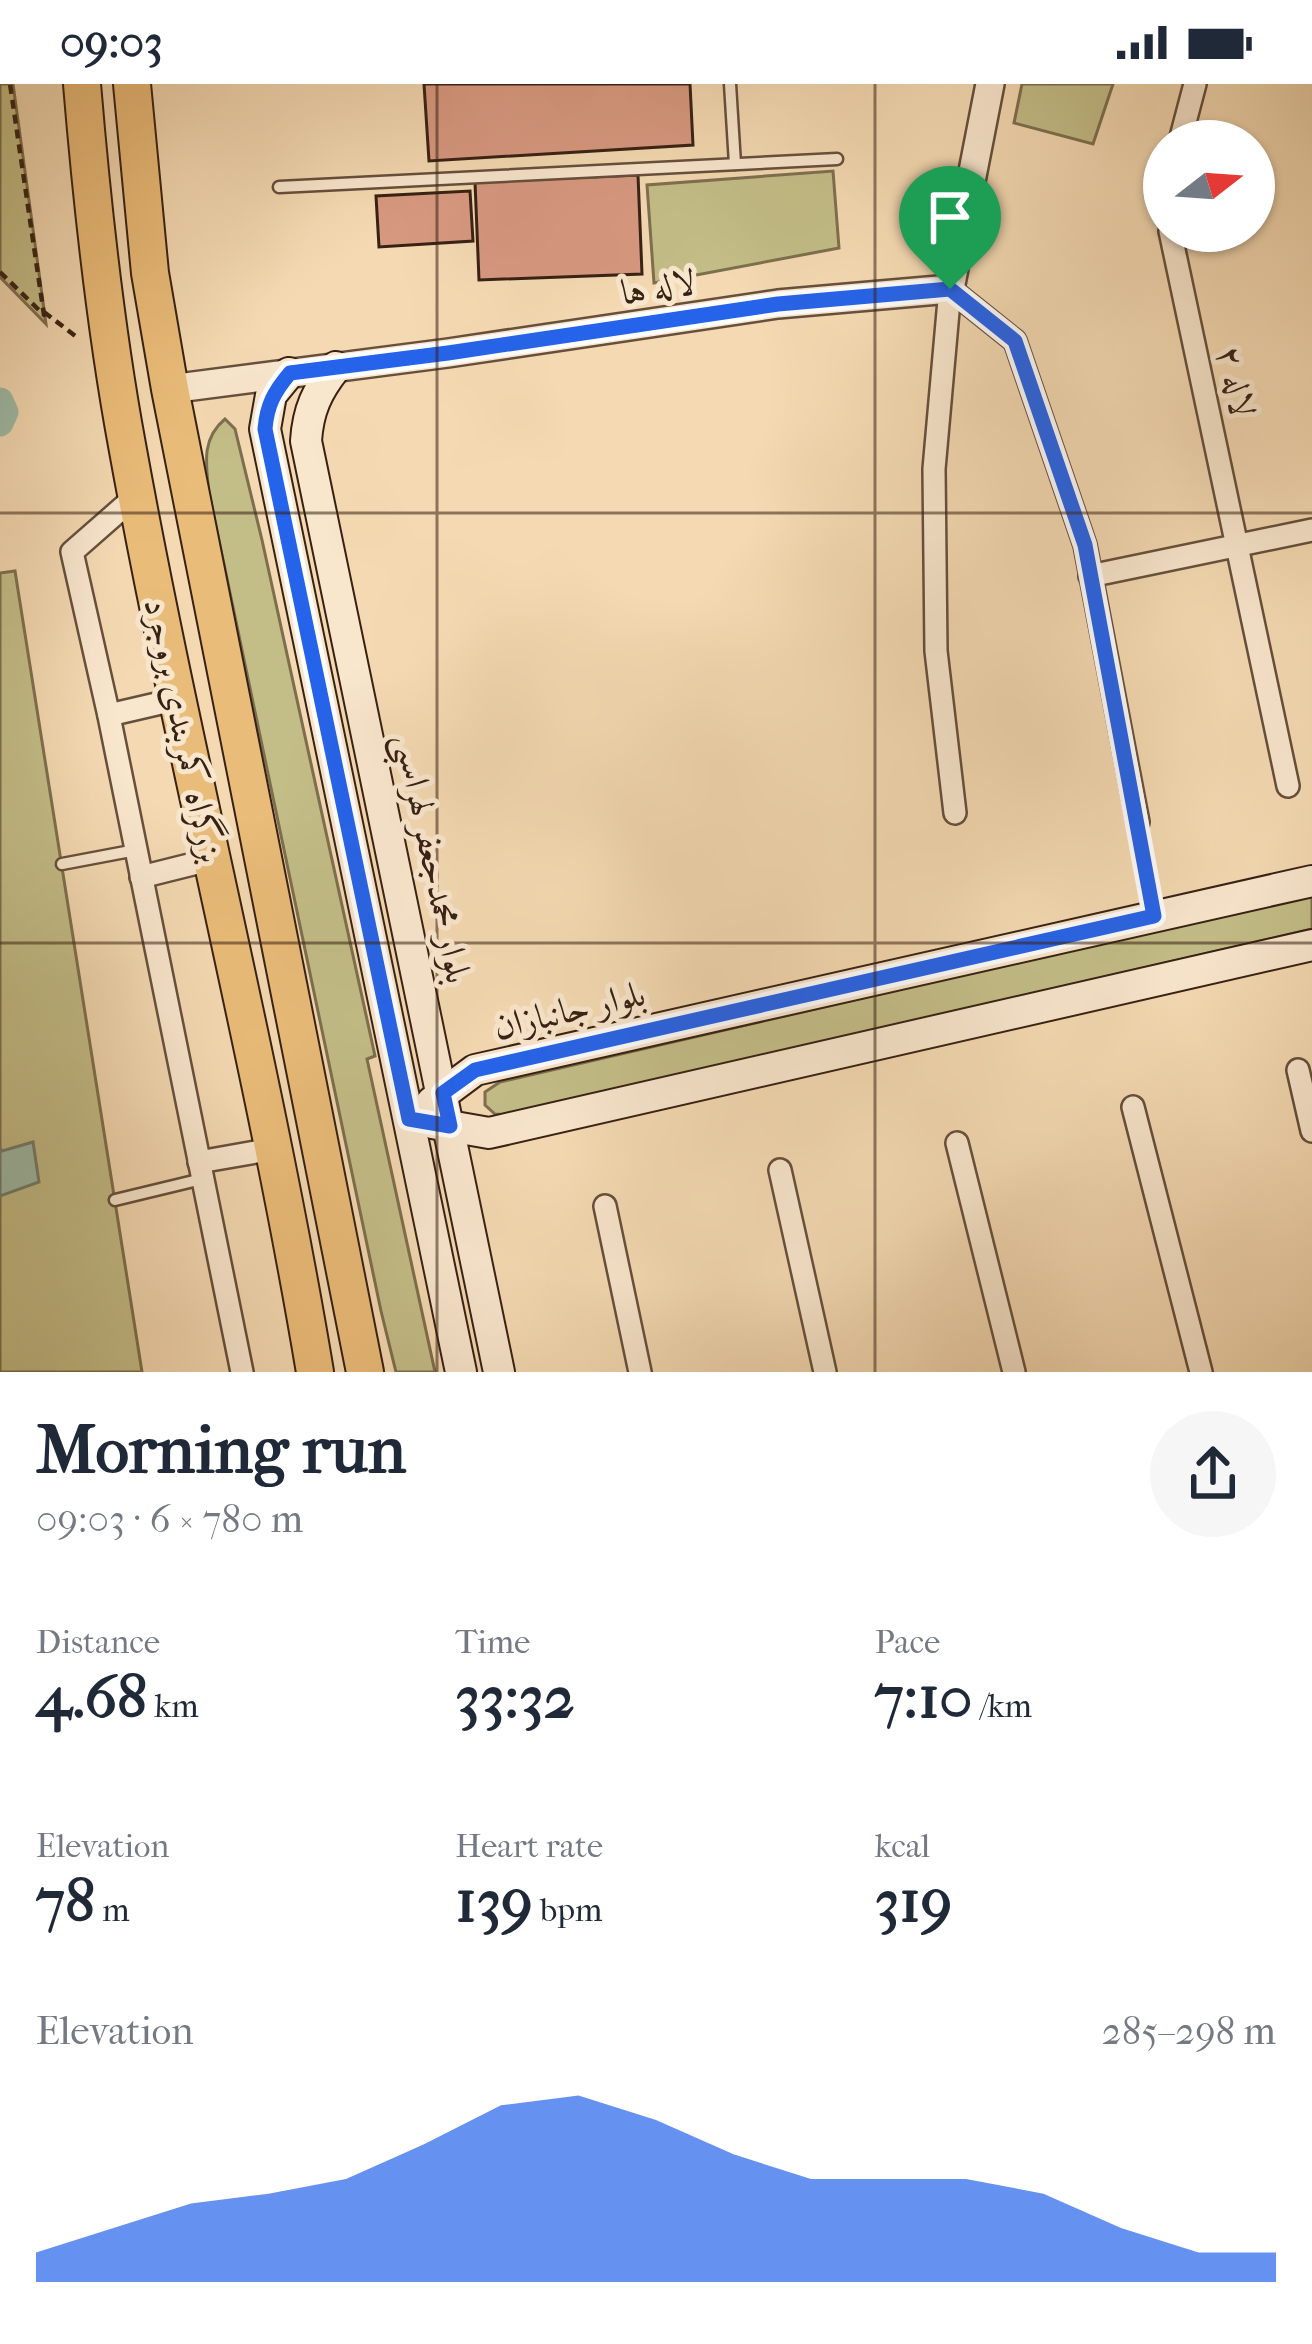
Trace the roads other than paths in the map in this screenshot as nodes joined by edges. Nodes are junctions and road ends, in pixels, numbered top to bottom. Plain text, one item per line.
1 (82, 84) edge
2 (132, 84) edge
3 (730, 84) edge
4 (990, 84) edge
5 (1195, 84) edge
6 (1186, 120) edge
7 (837, 159) dead end
8 (735, 164) junction
9 (279, 187) dead end
10 (1175, 252) edge
11 (950, 289) junction
12 (336, 368) junction
13 (290, 373) junction
14 (170, 389) junction
15 (136, 495) junction
16 (1312, 530) edge
17 (1238, 545) junction
18 (1090, 576) junction
19 (178, 699) junction
20 (109, 715) junction
21 (1288, 786) dead end
22 (955, 813) dead end
23 (1138, 821) road end
24 (136, 850) junction
25 (213, 859) junction
26 (62, 864) dead end
27 (142, 878) junction
28 (1312, 881) edge
29 (1312, 945) edge
30 (1298, 1070) dead end
31 (443, 1093) junction
32 (1133, 1107) dead end
33 (409, 1119) junction
34 (450, 1126) junction
35 (1312, 1131) edge
36 (957, 1143) dead end
37 (273, 1149) junction
38 (780, 1170) dead end
39 (200, 1171) junction
40 (115, 1200) dead end
41 (604, 1206) dead end
42 (242, 1372) edge
43 (315, 1372) edge
44 (365, 1372) edge
45 (461, 1372) edge
46 (499, 1372) edge
47 (640, 1372) edge
48 (825, 1372) edge
49 (1014, 1372) edge
50 (1201, 1372) edge

1 - 15 highway, بزرگراه کمربندی بروجرد
2 - 14 highway, بزرگراه کمربندی بروجرد
3 - 8 lane
4 - 11 street
5 - 6 street
7 - 8 lane
8 - 9 lane
10 - 17 street, لاله ۲
11 - 12 street, لاله ها
11 - 18 street
11 - 22 street
12 - 13 street, لاله ها
12 - 31 main road, بلوار محمدجعفر لهراسبی
13 - 14 street, لاله ها
13 - 33 main road
14 - 44 highway, بزرگراه کمربندی بروجرد
15 - 19 highway, بزرگراه کمربندی بروجرد
15 - 20 street
16 - 17 street
17 - 18 street
17 - 21 street, لاله ۲
18 - 23 street
19 - 20 street
19 - 25 highway, بزرگراه کمربندی بروجرد
20 - 24 street
24 - 26 lane
24 - 27 street
25 - 27 street
25 - 37 highway, بزرگراه کمربندی بروجرد
27 - 39 street
28 - 31 main road, بلوار جانبازان
29 - 34 main road
30 - 35 street
31 - 33 main road, بلوار جانبازان
31 - 34 main road, بلوار محمدجعفر لهراسبی
32 - 50 street
33 - 34 main road
33 - 45 main road
34 - 46 main road, بلوار محمدجعفر لهراسبی
36 - 49 street
37 - 39 street
37 - 43 highway, بزرگراه کمربندی بروجرد
38 - 48 street
39 - 40 lane
39 - 42 street
41 - 47 street

